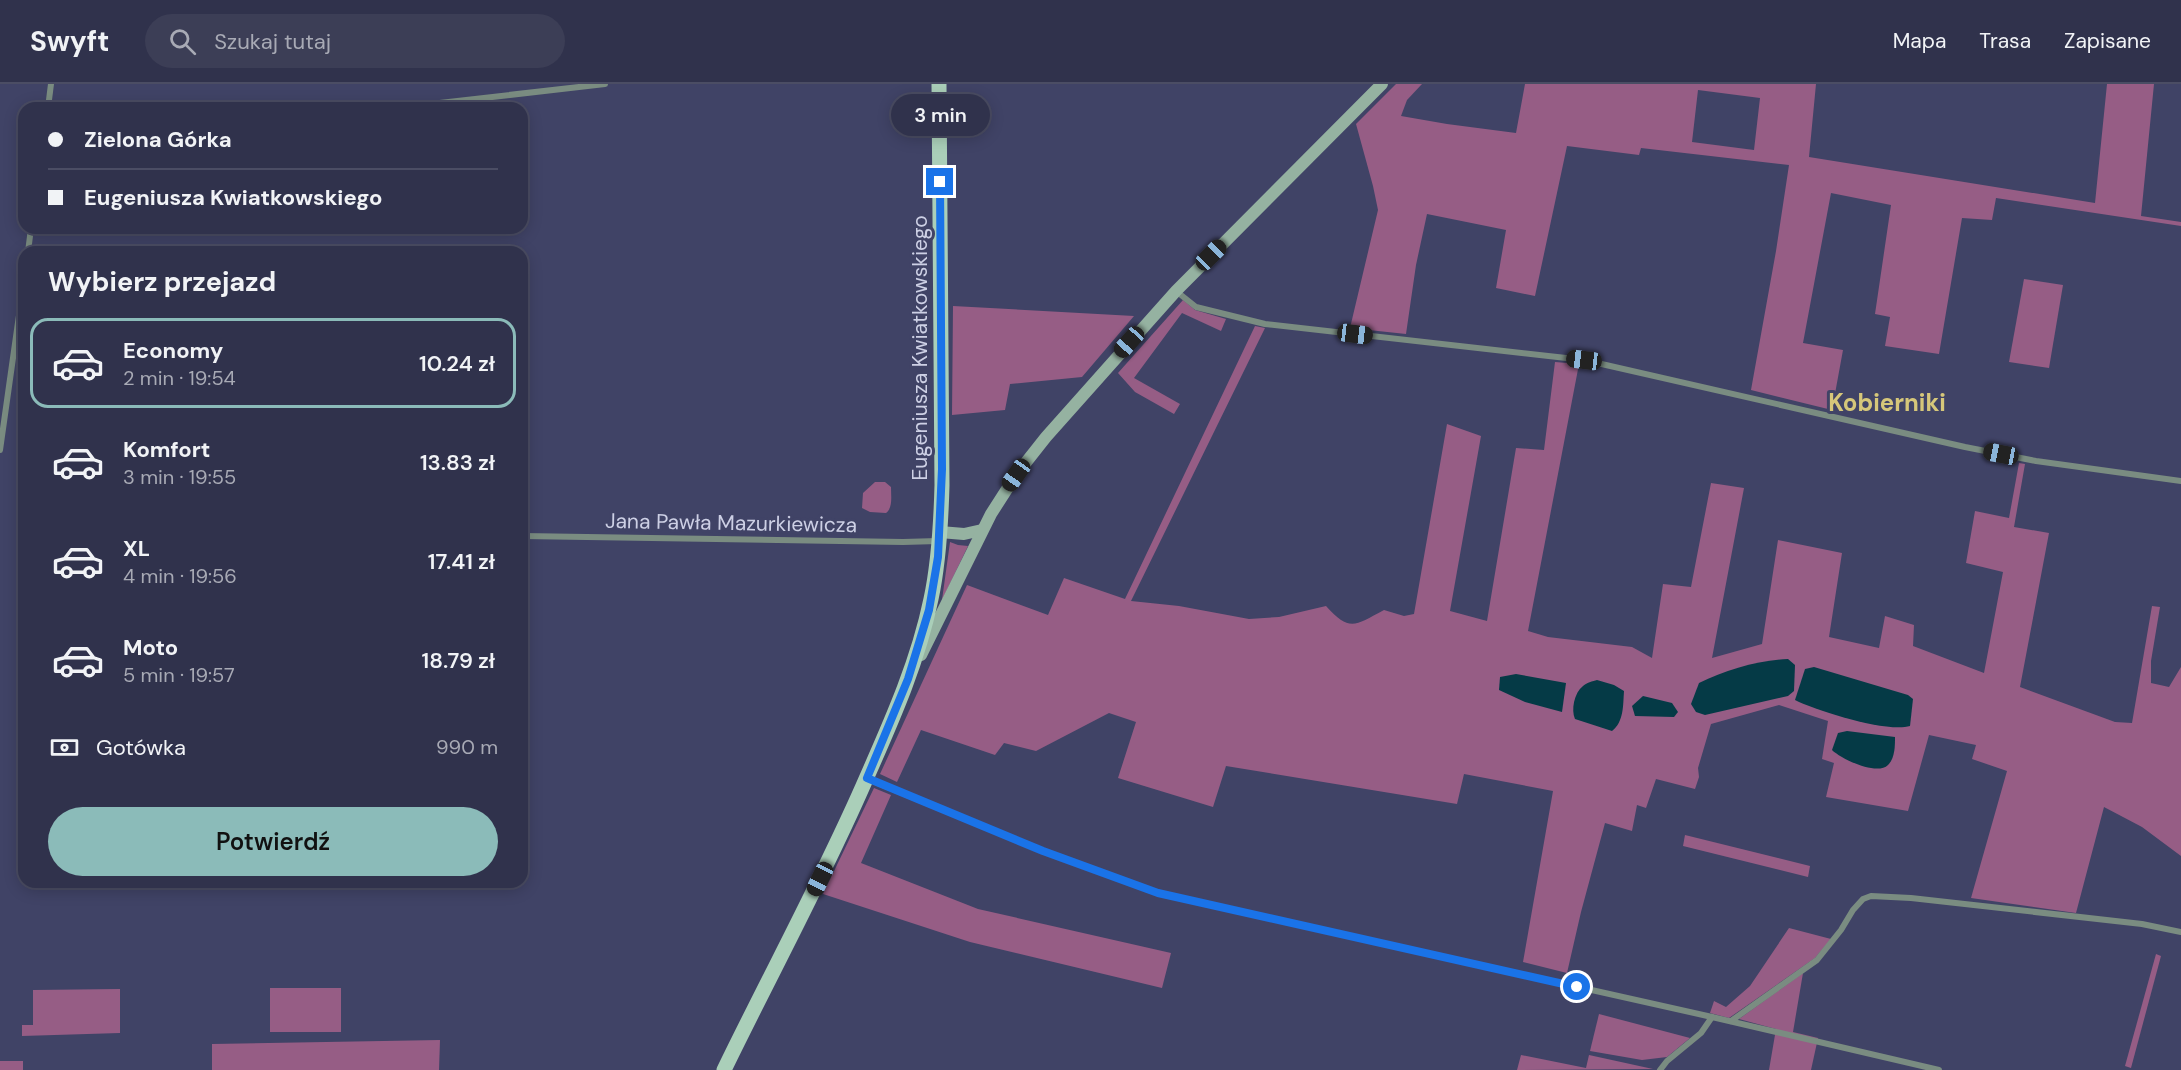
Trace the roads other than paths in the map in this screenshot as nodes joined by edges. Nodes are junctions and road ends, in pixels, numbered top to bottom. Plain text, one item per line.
1 (51, 84) edge
2 (605, 84) edge
3 (939, 84) edge
4 (1382, 84) edge
5 (49, 102) edge
6 (448, 102) edge
7 (1176, 291) junction
8 (18, 322) edge
9 (0, 450) edge
10 (2181, 481) edge
11 (982, 530) junction
12 (528, 536) edge
13 (940, 536) junction
14 (908, 679) junction
15 (867, 778) junction
16 (2181, 932) edge
17 (1712, 1017) junction
18 (1730, 1021) junction
19 (724, 1070) edge
20 (1660, 1070) edge
21 (1939, 1070) edge

1 - 5 street
2 - 6 street
3 - 13 main road, Eugeniusza Kwiatkowskiego
4 - 7 street
7 - 10 street
7 - 11 street
8 - 9 street
11 - 13 street
11 - 14 street
12 - 13 street, Jana Pawła Mazurkiewicza
13 - 14 main road, Eugeniusza Kwiatkowskiego
14 - 15 main road, Eugeniusza Kwiatkowskiego
15 - 17 street
15 - 19 main road, Eugeniusza Kwiatkowskiego
16 - 18 street
17 - 18 street
17 - 20 street
18 - 21 street

